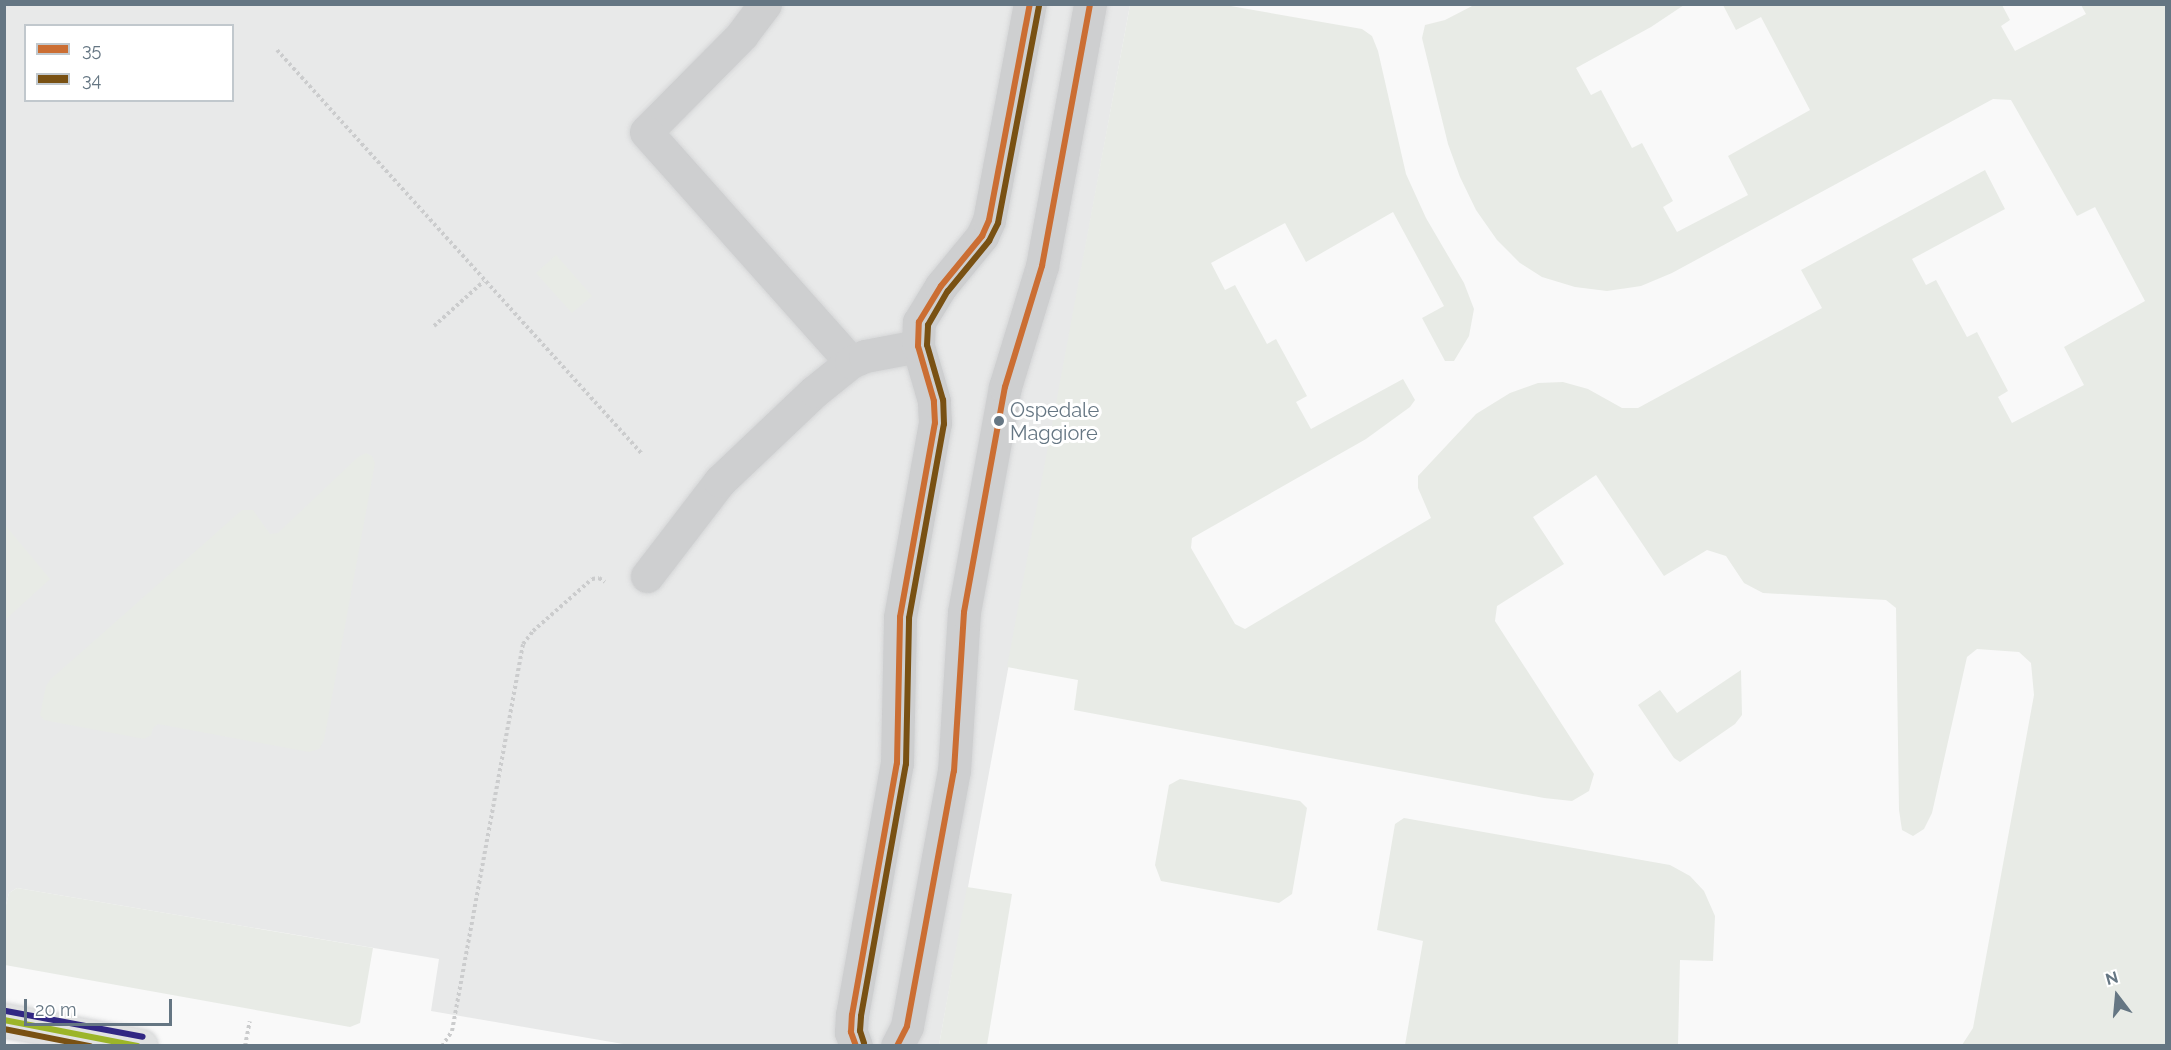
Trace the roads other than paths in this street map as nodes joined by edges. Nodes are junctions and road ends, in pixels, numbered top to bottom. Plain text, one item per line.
1 (765, 4) edge
2 (1030, 4) edge
3 (1090, 4) edge
4 (918, 346) junction
5 (851, 362) junction
6 (647, 576) dead end
7 (4, 1020) edge
8 (141, 1046) edge
9 (856, 1046) edge
10 (897, 1046) edge

1 - 5 street
2 - 4 street
3 - 10 street
4 - 5 street
4 - 9 street
5 - 6 street
7 - 8 main road

